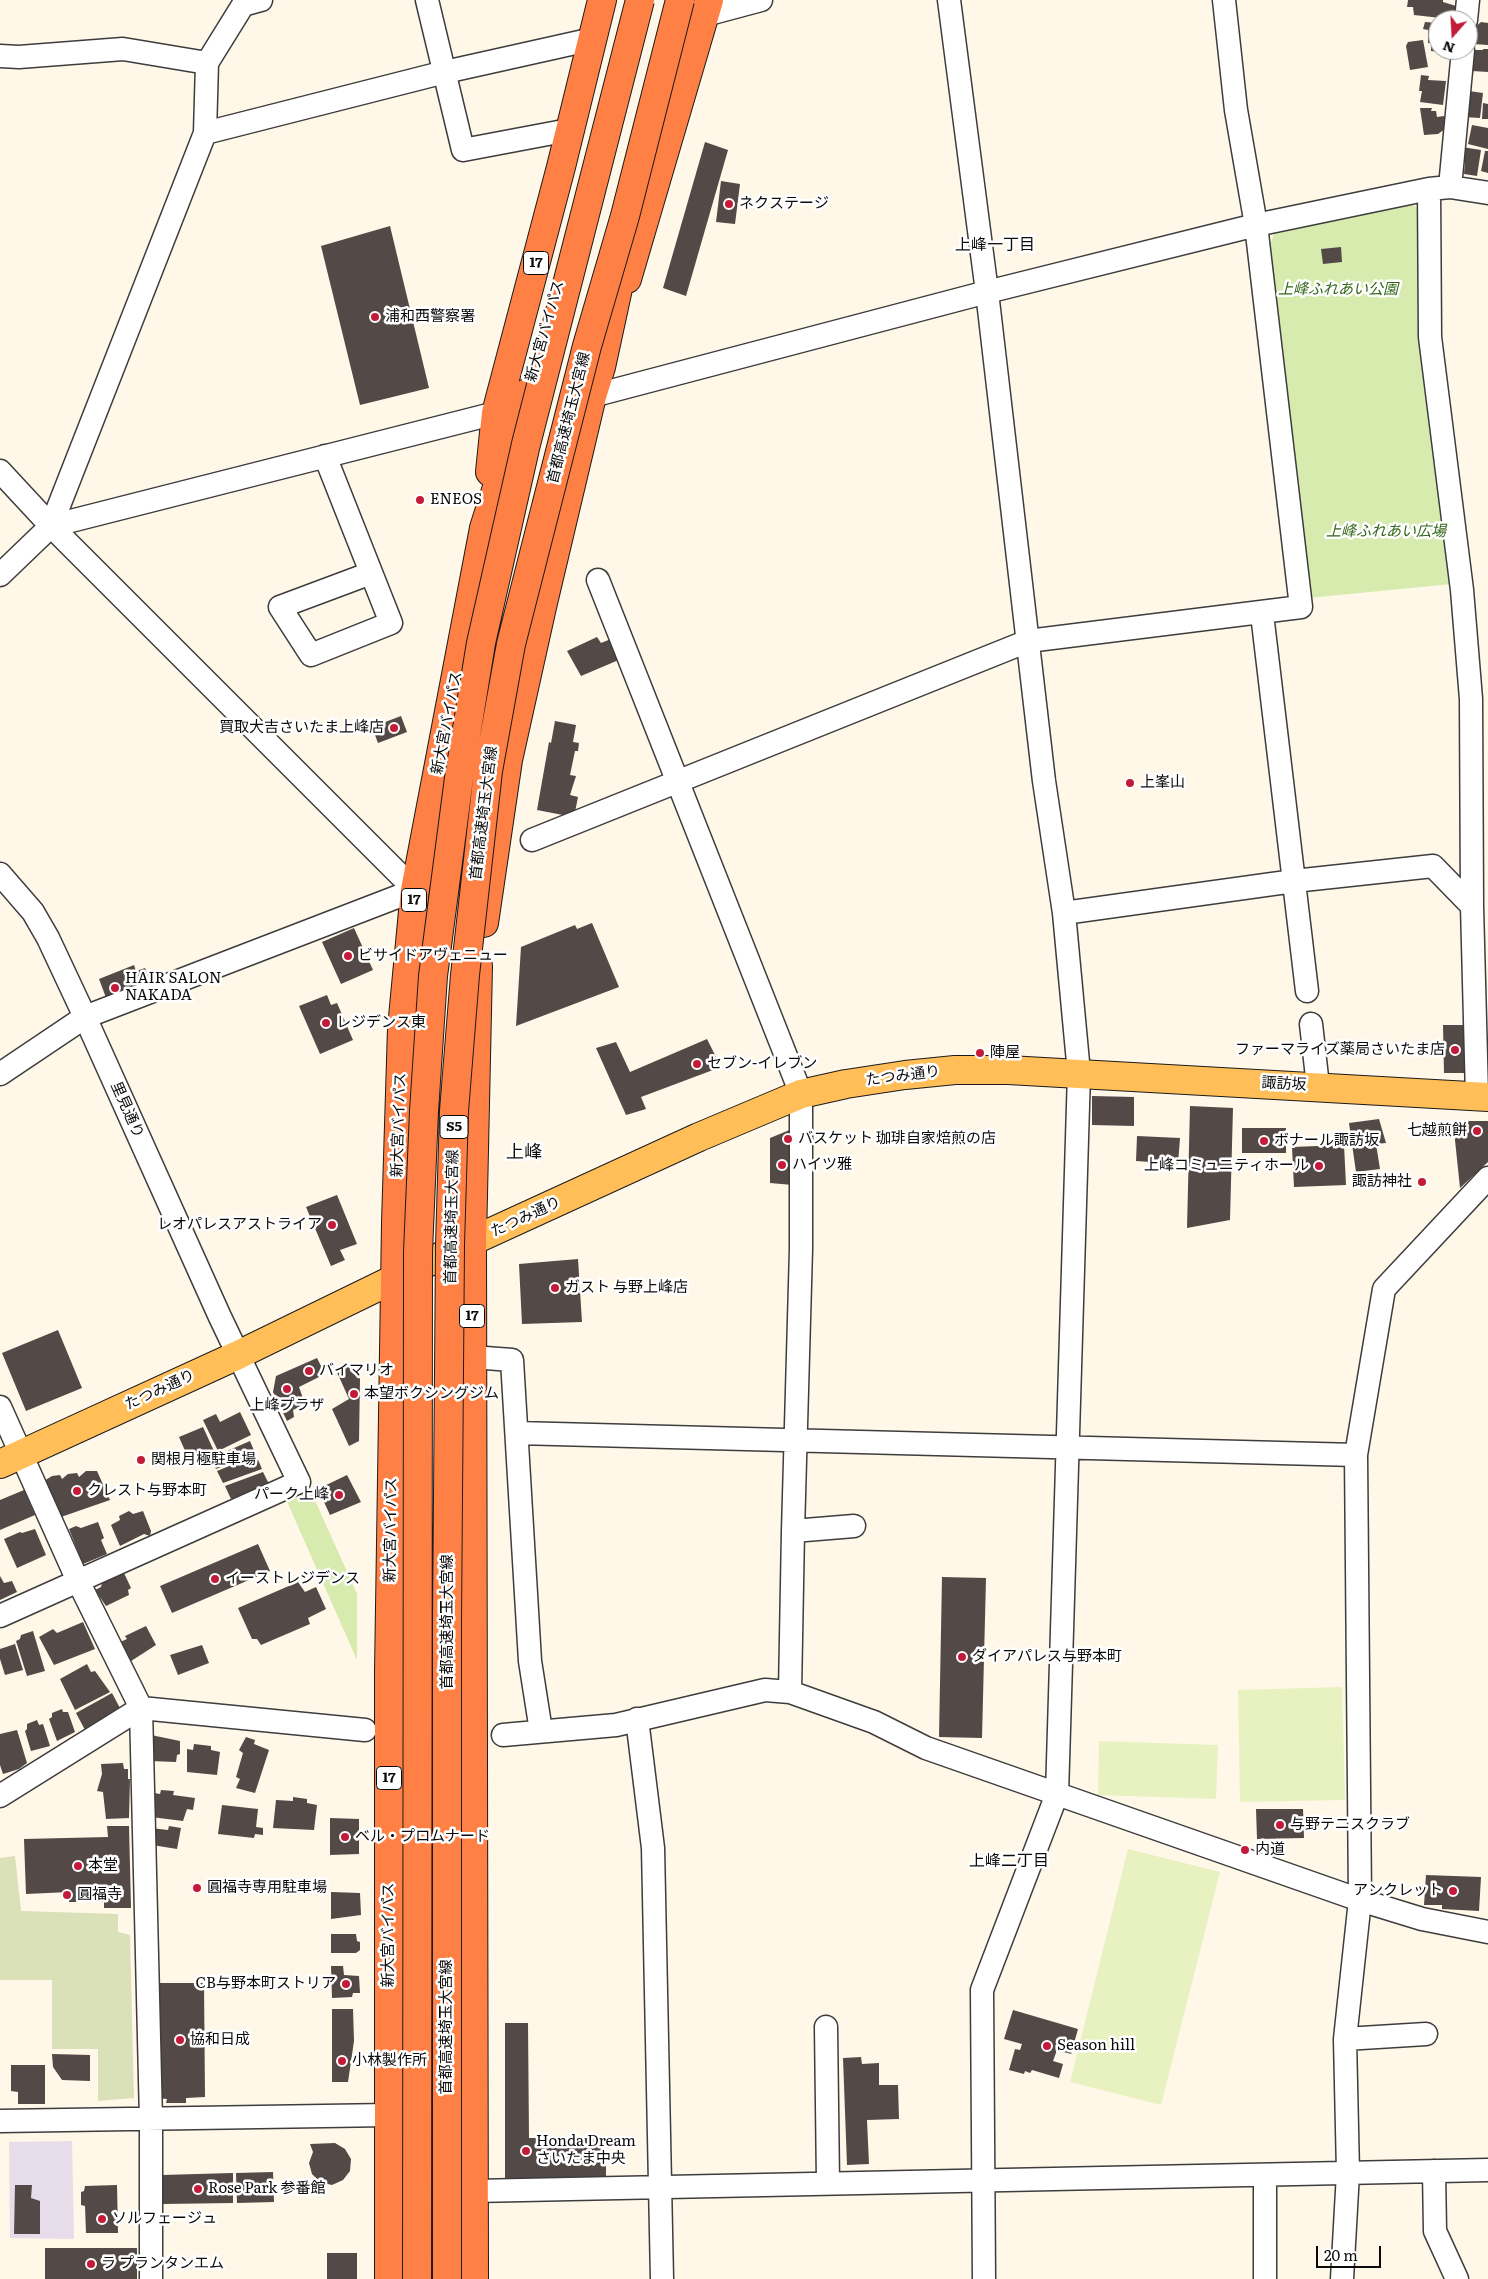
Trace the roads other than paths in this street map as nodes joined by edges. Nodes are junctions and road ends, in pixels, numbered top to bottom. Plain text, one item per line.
1 (261, 0) edge
2 (427, 0) edge
3 (602, 0) edge
4 (640, 0) edge
5 (679, 0) edge
6 (761, 0) edge
7 (949, 0) edge
8 (1224, 0) edge
9 (703, 5) edge
10 (592, 40) junction
11 (0, 56) edge
12 (1461, 60) edge
13 (207, 63) junction
14 (445, 72) junction
15 (569, 130) junction
16 (205, 133) junction
17 (1440, 188) junction
18 (1488, 193) edge
19 (625, 216) junction
20 (1256, 225) junction
21 (987, 292) junction
22 (601, 367) junction
23 (527, 393) junction
24 (592, 396) junction
25 (496, 413) junction
26 (325, 456) junction
27 (0, 471) edge
28 (51, 526) junction
29 (484, 528) junction
30 (371, 573) junction
31 (0, 575) edge
32 (598, 580) dead end
33 (1262, 614) junction
34 (1028, 641) junction
35 (679, 780) junction
36 (532, 840) dead end
37 (0, 874) edge
38 (1294, 881) junction
39 (415, 890) junction
40 (1472, 906) junction
41 (1064, 913) junction
42 (1307, 991) dead end
43 (86, 1017) junction
44 (1311, 1024) dead end
45 (1080, 1073) junction
46 (0, 1074) edge
47 (1318, 1086) junction
48 (802, 1094) junction
49 (1482, 1097) edge
50 (1488, 1178) edge
51 (472, 1241) junction
52 (396, 1277) junction
53 (238, 1355) junction
54 (472, 1357) junction
55 (0, 1407) edge
56 (517, 1433) junction
57 (795, 1440) junction
58 (1068, 1449) junction
59 (1356, 1455) junction
60 (11, 1459) edge
61 (854, 1526) dead end
62 (792, 1531) junction
63 (78, 1581) junction
64 (0, 1616) edge
65 (790, 1692) junction
66 (140, 1708) junction
67 (637, 1719) junction
68 (364, 1730) dead end
69 (541, 1731) junction
70 (503, 1734) dead end
71 (1057, 1794) junction
72 (0, 1796) edge
73 (1360, 1900) junction
74 (1488, 1932) edge
75 (826, 2027) dead end
76 (1426, 2034) dead end
77 (1345, 2039) junction
78 (389, 2115) junction
79 (150, 2120) junction
80 (0, 2121) edge
81 (1488, 2170) edge
82 (1434, 2171) junction
83 (1348, 2173) junction
84 (1265, 2174) junction
85 (982, 2180) junction
86 (828, 2183) junction
87 (660, 2187) junction
88 (474, 2191) junction
89 (151, 2279) edge
90 (389, 2279) edge
91 (417, 2279) edge
92 (447, 2279) edge
93 (474, 2279) edge
94 (662, 2279) edge
95 (984, 2279) edge
96 (1265, 2279) edge
97 (1342, 2279) edge
98 (1457, 2279) edge

1 - 13 street
2 - 14 street
3 - 10 highway, 17
4 - 23 highway, 新大宮バイパス / 17
4 - 91 highway, 首都高速埼玉大宮線 / S5, bridge
5 - 19 highway, 首都高速埼玉大宮線 / S5, bridge
5 - 22 highway, 17
6 - 9 street
7 - 21 street
8 - 20 street
9 - 19 highway, bridge
9 - 22 highway, 17
10 - 14 street
10 - 15 highway, 17
11 - 13 street
12 - 17 street
13 - 16 street
14 - 15 street
14 - 16 street
15 - 25 highway, 17
16 - 28 street
17 - 18 street
17 - 20 street
17 - 40 street
19 - 92 highway, 首都高速埼玉大宮線 / S5, bridge
20 - 21 street
20 - 33 street
21 - 24 street
21 - 34 street
22 - 24 highway, 17
23 - 25 street
23 - 29 highway, 新大宮バイパス / 17
24 - 51 highway, 17
25 - 26 street
25 - 29 highway, 17
26 - 28 street
26 - 30 street
27 - 28 street
28 - 31 street
28 - 39 street
29 - 39 highway, 新大宮バイパス / 17
30 - 30 street
32 - 35 street
33 - 34 street
33 - 38 street
34 - 35 street
34 - 41 street
35 - 36 street
35 - 48 street
37 - 43 street, 里見通り
38 - 40 street
38 - 41 street
38 - 42 street
39 - 43 street
39 - 52 highway, 新大宮バイパス / 17
40 - 49 street
41 - 45 street
43 - 46 street
43 - 53 street, 里見通り
44 - 47 street
45 - 47 main road, 諏訪坂
45 - 48 main road, たつみ通り
45 - 58 street
47 - 49 main road, 諏訪坂
48 - 51 main road, たつみ通り
48 - 57 street
50 - 59 street
51 - 52 main road, たつみ通り
51 - 54 highway, 17
52 - 53 main road, たつみ通り
52 - 78 highway, 新大宮バイパス / 17
53 - 60 main road, たつみ通り
53 - 63 street, 里見通り
54 - 56 street
54 - 88 highway, 17
55 - 60 street
56 - 57 street
56 - 69 street
57 - 58 street
57 - 62 street
58 - 59 street
58 - 71 street
59 - 73 street
60 - 63 street
61 - 62 street
62 - 65 street
63 - 64 street
63 - 66 street
65 - 67 street
65 - 71 street
66 - 68 street
66 - 72 street
66 - 79 street
67 - 69 street
67 - 87 street
69 - 70 street
71 - 73 street
71 - 85 street
73 - 74 street
73 - 77 street
75 - 86 street
76 - 77 street
77 - 83 street
78 - 79 street
78 - 90 highway, 新大宮バイパス / 17
79 - 80 street
79 - 89 street
81 - 82 street
82 - 83 street
82 - 98 street
83 - 84 street
83 - 97 street
84 - 85 street
84 - 96 street
85 - 86 street
85 - 95 street
86 - 87 street
87 - 88 street
87 - 94 street
88 - 93 highway, 17

